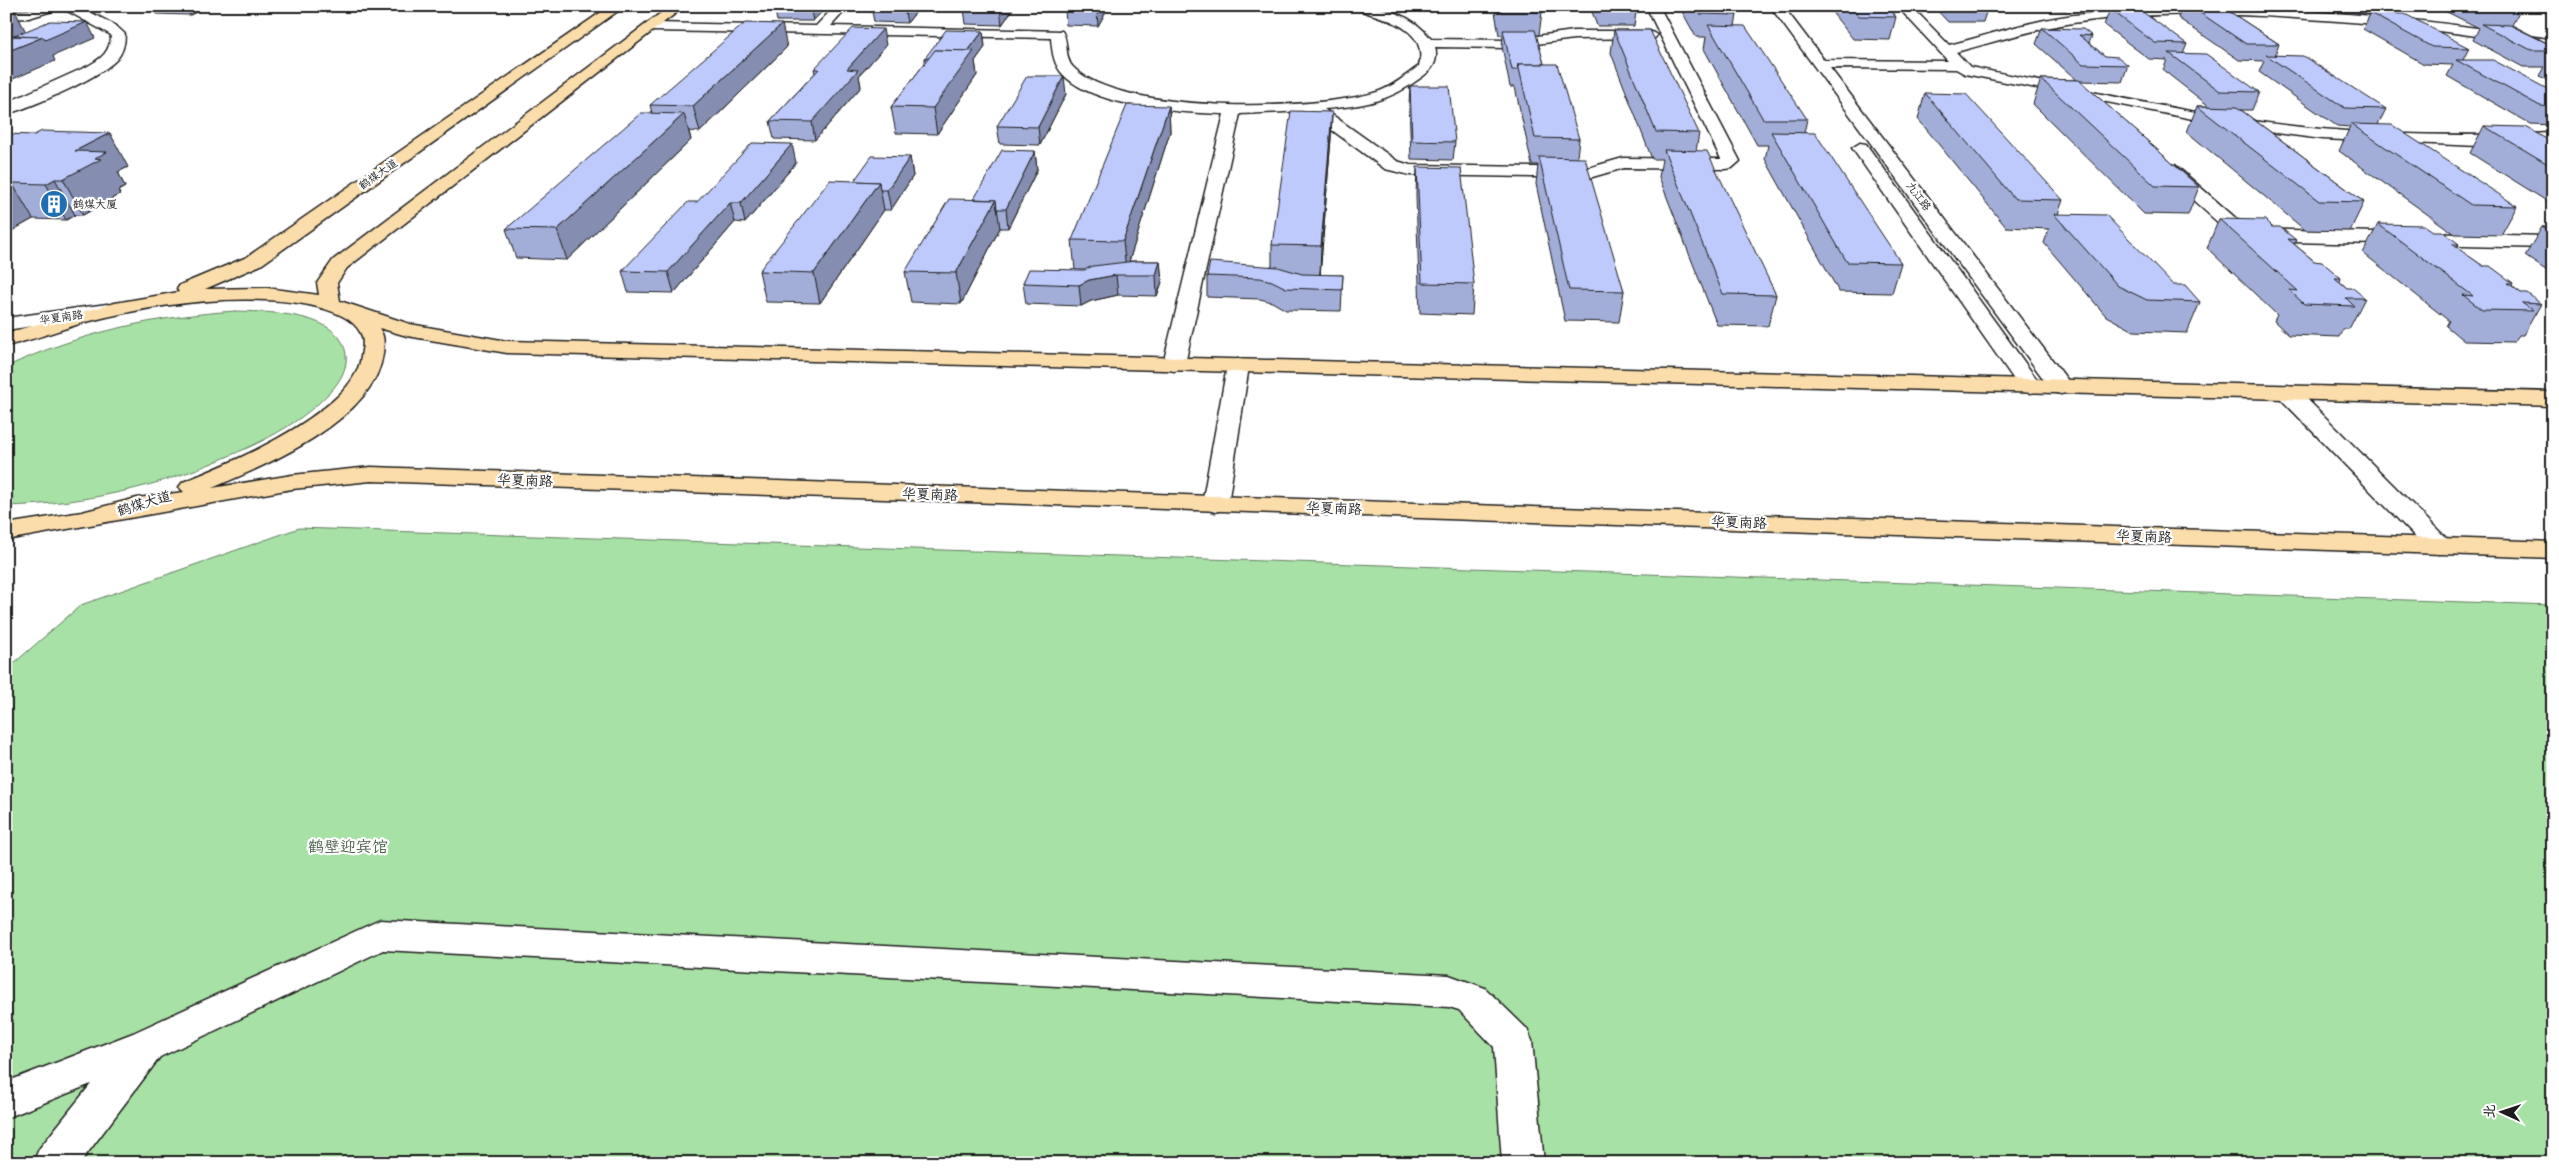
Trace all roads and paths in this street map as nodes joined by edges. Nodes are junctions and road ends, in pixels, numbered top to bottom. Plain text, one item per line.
1 (56, 6) edge
2 (67, 6) edge
3 (619, 6) edge
4 (679, 6) edge
5 (843, 6) edge
6 (1359, 6) edge
7 (1652, 6) edge
8 (1758, 6) edge
9 (1776, 6) edge
10 (1903, 6) edge
11 (6, 15) edge
12 (652, 27) junction
13 (819, 30) junction
14 (1666, 36) junction
15 (1425, 43) junction
16 (2553, 44) edge
17 (1952, 56) junction
18 (1815, 58) junction
19 (2068, 89) junction
20 (1310, 107) junction
21 (6, 109) edge
22 (1233, 110) junction
23 (2111, 116) edge
24 (2553, 138) edge
25 (2154, 155) edge
26 (2553, 242) edge
27 (330, 304) junction
28 (118, 309) junction
29 (350, 312) junction
30 (6, 324) edge
31 (6, 340) edge
32 (1174, 364) junction
33 (1238, 366) junction
34 (2030, 386) junction
35 (2061, 387) junction
36 (2287, 392) junction
37 (2553, 399) edge
38 (1215, 504) junction
39 (118, 511) junction
40 (14, 534) edge
41 (2439, 546) junction
42 (2553, 550) edge
43 (148, 1044) junction
44 (6, 1100) edge
45 (54, 1163) edge
46 (1523, 1163) edge

1 - 11 street
2 - 21 street
3 - 28 main road, 鹤煤大道
4 - 12 main road
5 - 13 street
6 - 15 street
7 - 14 street
8 - 34 street, 九江路
9 - 18 street, 九江路
10 - 17 street
12 - 13 street
12 - 27 main road
13 - 22 street
14 - 15 street
14 - 20 street
15 - 20 street
16 - 17 street
17 - 18 street
17 - 19 street
18 - 35 street, 九江路
19 - 23 street
19 - 24 street
20 - 22 street
22 - 32 street
25 - 26 street
27 - 28 main road, 鹤煤大道
27 - 29 main road, 鹤煤大道
28 - 30 street, 华夏南路
28 - 31 main road, 鹤煤大道
29 - 32 main road
29 - 39 main road, 鹤煤大道
32 - 33 main road
33 - 34 main road
33 - 38 street
34 - 35 main road
35 - 36 main road
36 - 37 main road
36 - 41 street
38 - 39 main road, 华夏南路
38 - 41 main road, 华夏南路
39 - 40 main road, 鹤煤大道
41 - 42 main road, 华夏南路
43 - 44 street
43 - 45 street
43 - 46 street

